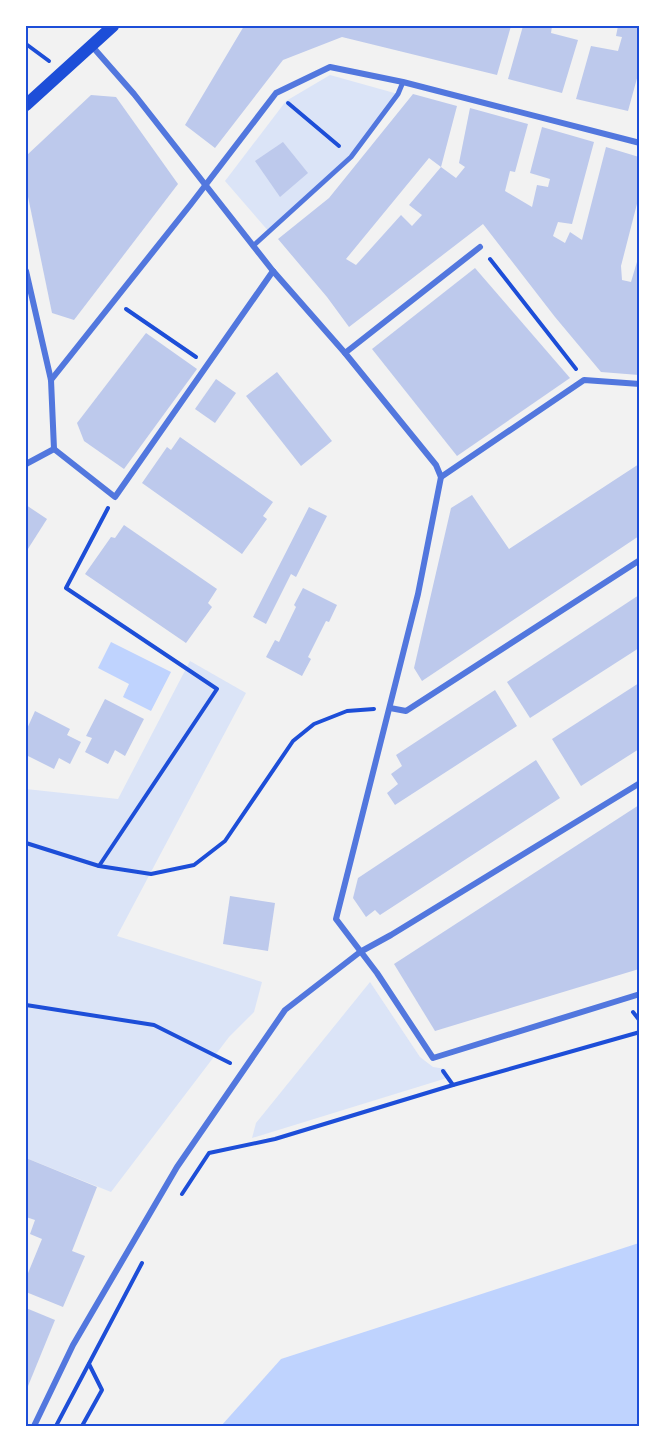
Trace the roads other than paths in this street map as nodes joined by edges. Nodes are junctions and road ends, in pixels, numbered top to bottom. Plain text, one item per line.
1 (113, 26) edge
2 (91, 44) junction
3 (403, 82) junction
4 (26, 105) edge
5 (639, 143) edge
6 (206, 186) junction
7 (253, 246) junction
8 (480, 247) road end
9 (273, 271) junction
10 (26, 272) edge
11 (345, 354) junction
12 (51, 380) junction
13 (639, 384) edge
14 (54, 449) junction
15 (26, 464) edge
16 (441, 477) junction
17 (639, 560) edge
18 (390, 708) junction
19 (639, 783) edge
20 (360, 952) junction
21 (639, 994) edge
22 (34, 1426) edge

1 - 2 main road
2 - 4 main road
2 - 6 street
3 - 5 street
3 - 6 street
3 - 7 street
6 - 7 street
6 - 12 street
7 - 9 street
8 - 11 street
9 - 11 street
9 - 14 street
10 - 12 street
11 - 16 street
12 - 14 street
13 - 16 street
14 - 15 street
16 - 18 street
17 - 18 street
18 - 20 street
19 - 20 street
20 - 21 street
20 - 22 street

